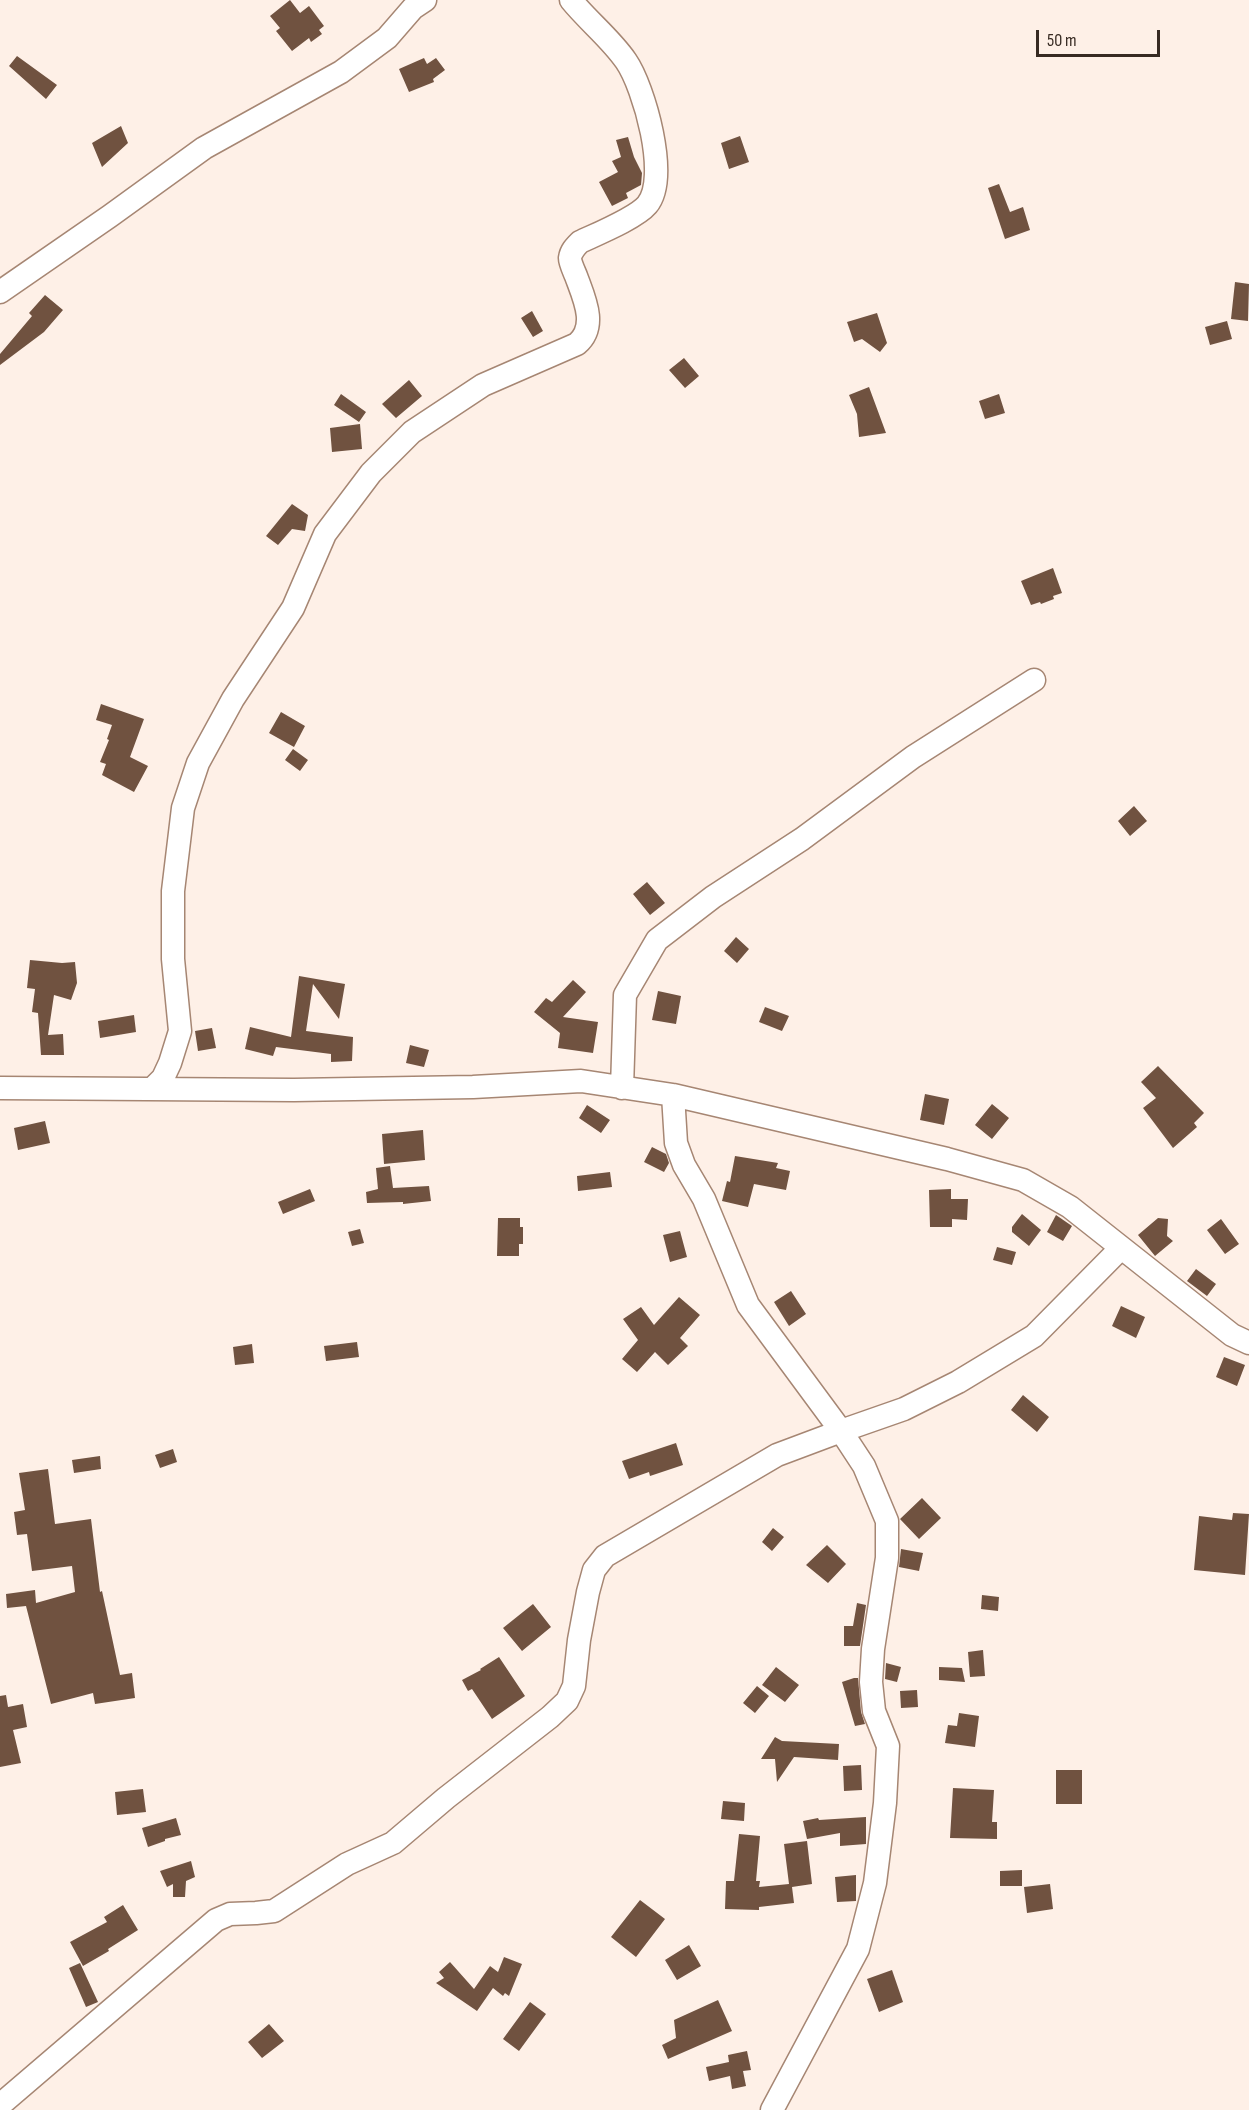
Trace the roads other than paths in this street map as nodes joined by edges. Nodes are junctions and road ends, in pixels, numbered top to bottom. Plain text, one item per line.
1 (425, 0) edge
2 (571, 0) edge
3 (0, 292) edge
4 (1034, 680) dead end
5 (0, 1088) edge
6 (622, 1088) junction
7 (152, 1089) junction
8 (673, 1095) junction
9 (1121, 1248) junction
10 (1249, 1342) edge
11 (841, 1431) junction
12 (0, 2105) edge
13 (772, 2110) edge

1 - 3 street
2 - 7 street
4 - 6 street
5 - 7 street
6 - 7 street
6 - 8 street
8 - 9 street
8 - 11 street
9 - 10 street
9 - 11 street
11 - 12 street
11 - 13 street

